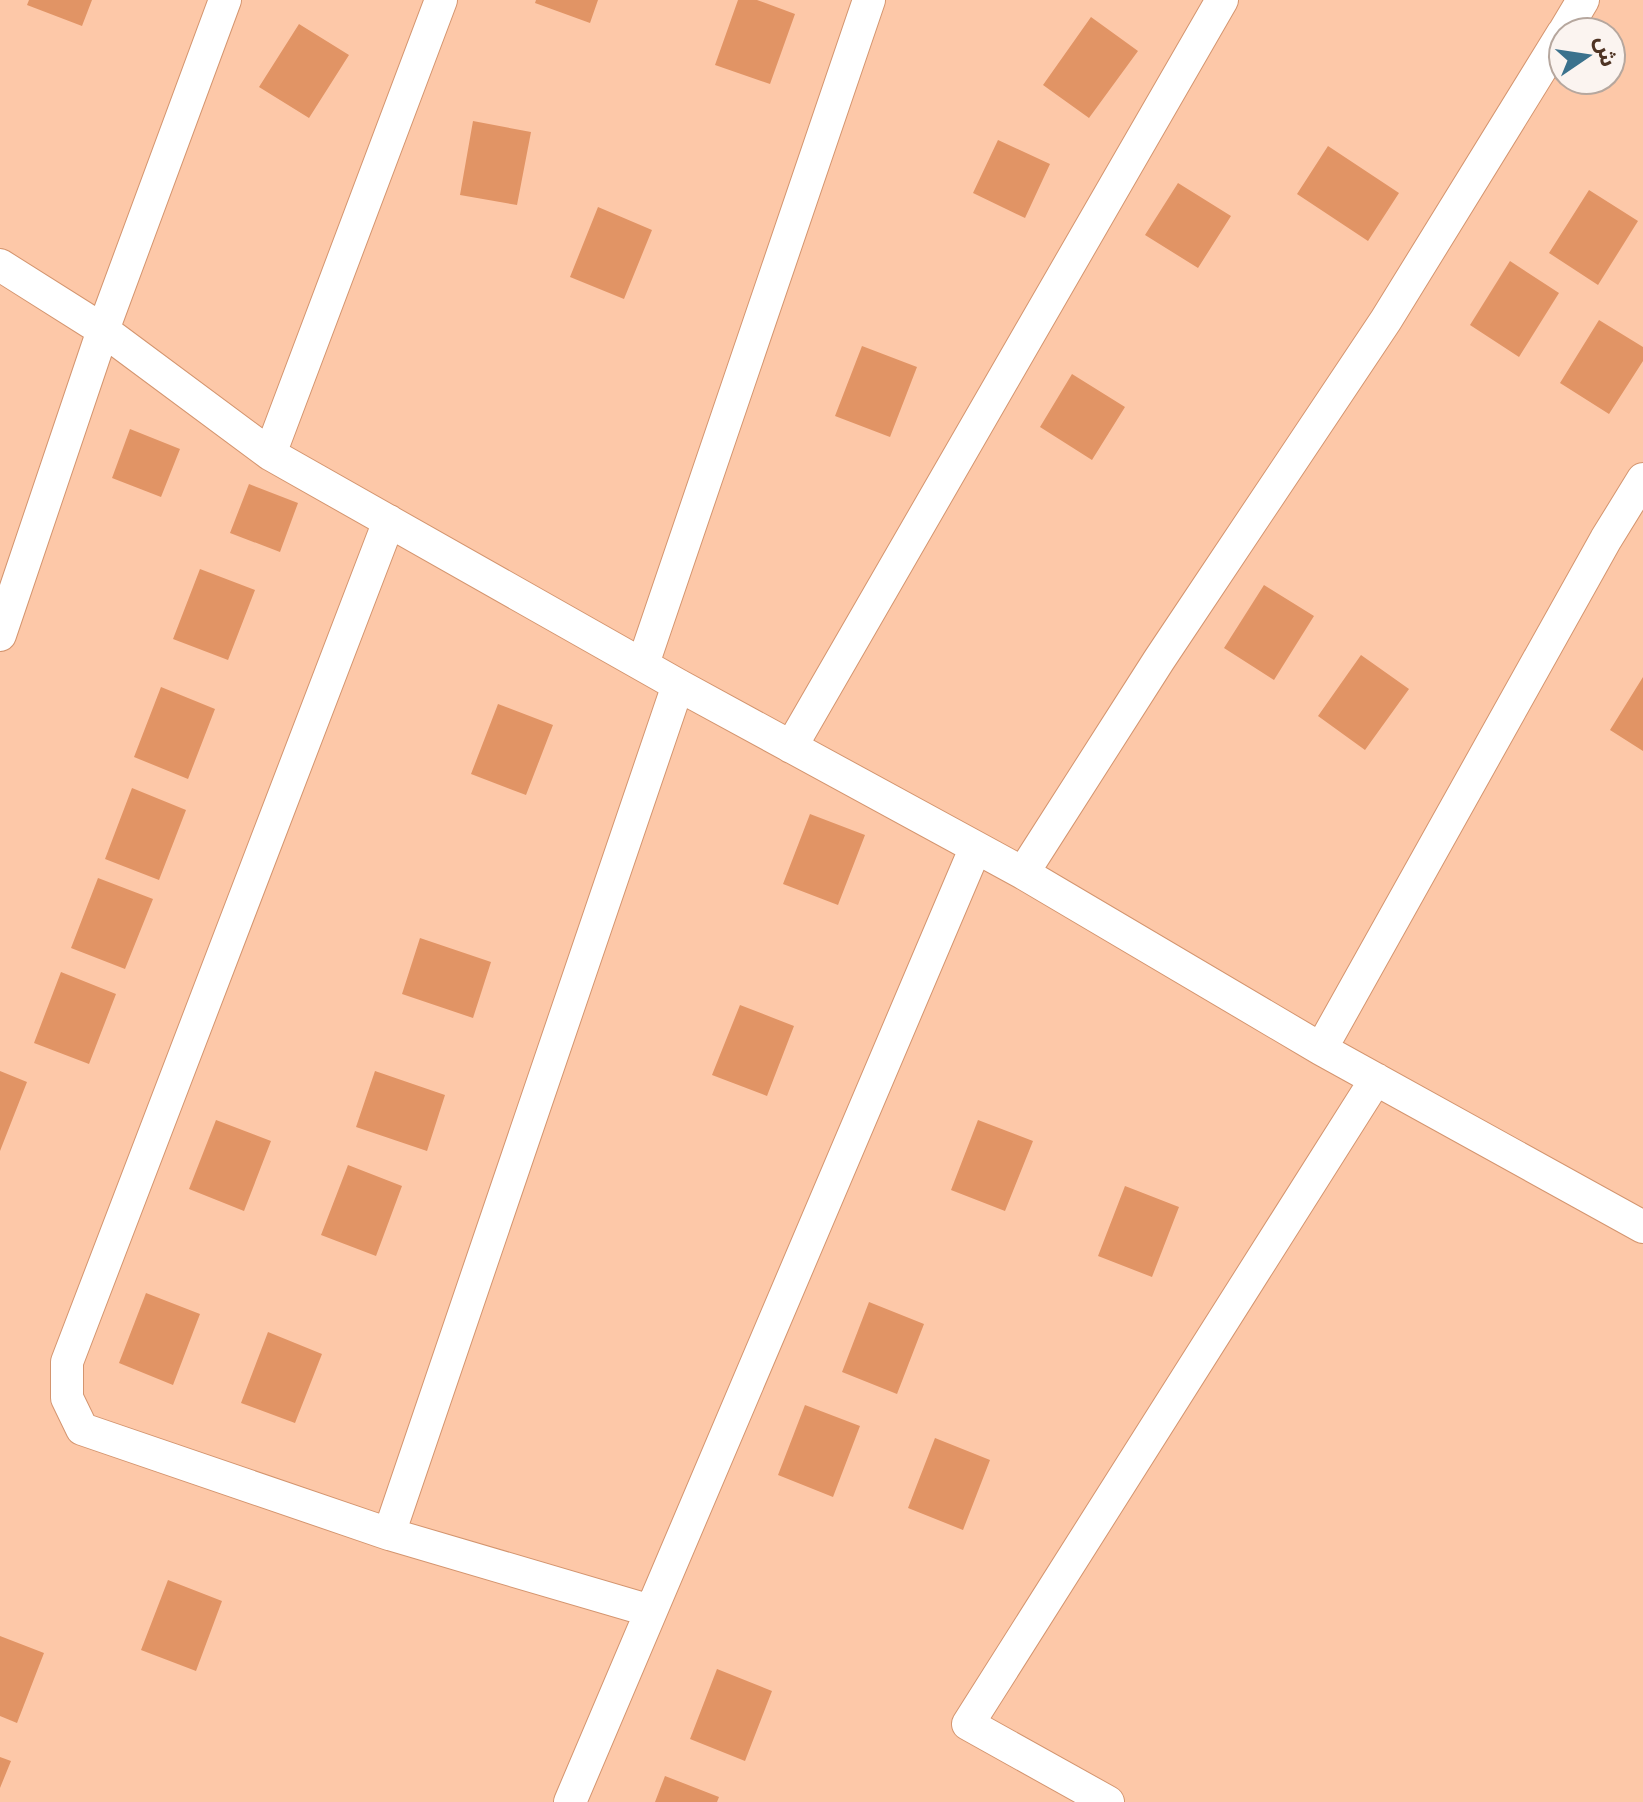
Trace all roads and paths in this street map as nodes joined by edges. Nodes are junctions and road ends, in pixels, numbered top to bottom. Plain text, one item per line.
1 (225, 0) edge
2 (441, 0) edge
3 (869, 0) edge
4 (1222, 0) edge
5 (1547, 58) edge
6 (0, 265) edge
7 (103, 330) junction
8 (270, 454) junction
9 (1643, 479) edge
10 (389, 521) junction
11 (0, 635) edge
12 (643, 664) junction
13 (678, 685) junction
14 (791, 747) junction
15 (975, 849) junction
16 (1023, 873) junction
17 (1321, 1049) junction
18 (1376, 1079) junction
19 (1643, 1227) edge
20 (389, 1534) junction
21 (651, 1611) junction
22 (570, 1802) edge
23 (1108, 1802) edge

1 - 7 street
2 - 8 street
3 - 12 street
4 - 14 street
5 - 16 street
6 - 7 street
7 - 8 street
7 - 11 street
8 - 10 street
9 - 17 street
10 - 12 street
10 - 20 street
12 - 13 street
13 - 14 street
13 - 20 street
14 - 15 street
15 - 16 street
15 - 21 street
16 - 17 street
17 - 18 street
18 - 19 street
18 - 23 street
20 - 21 street
21 - 22 street

